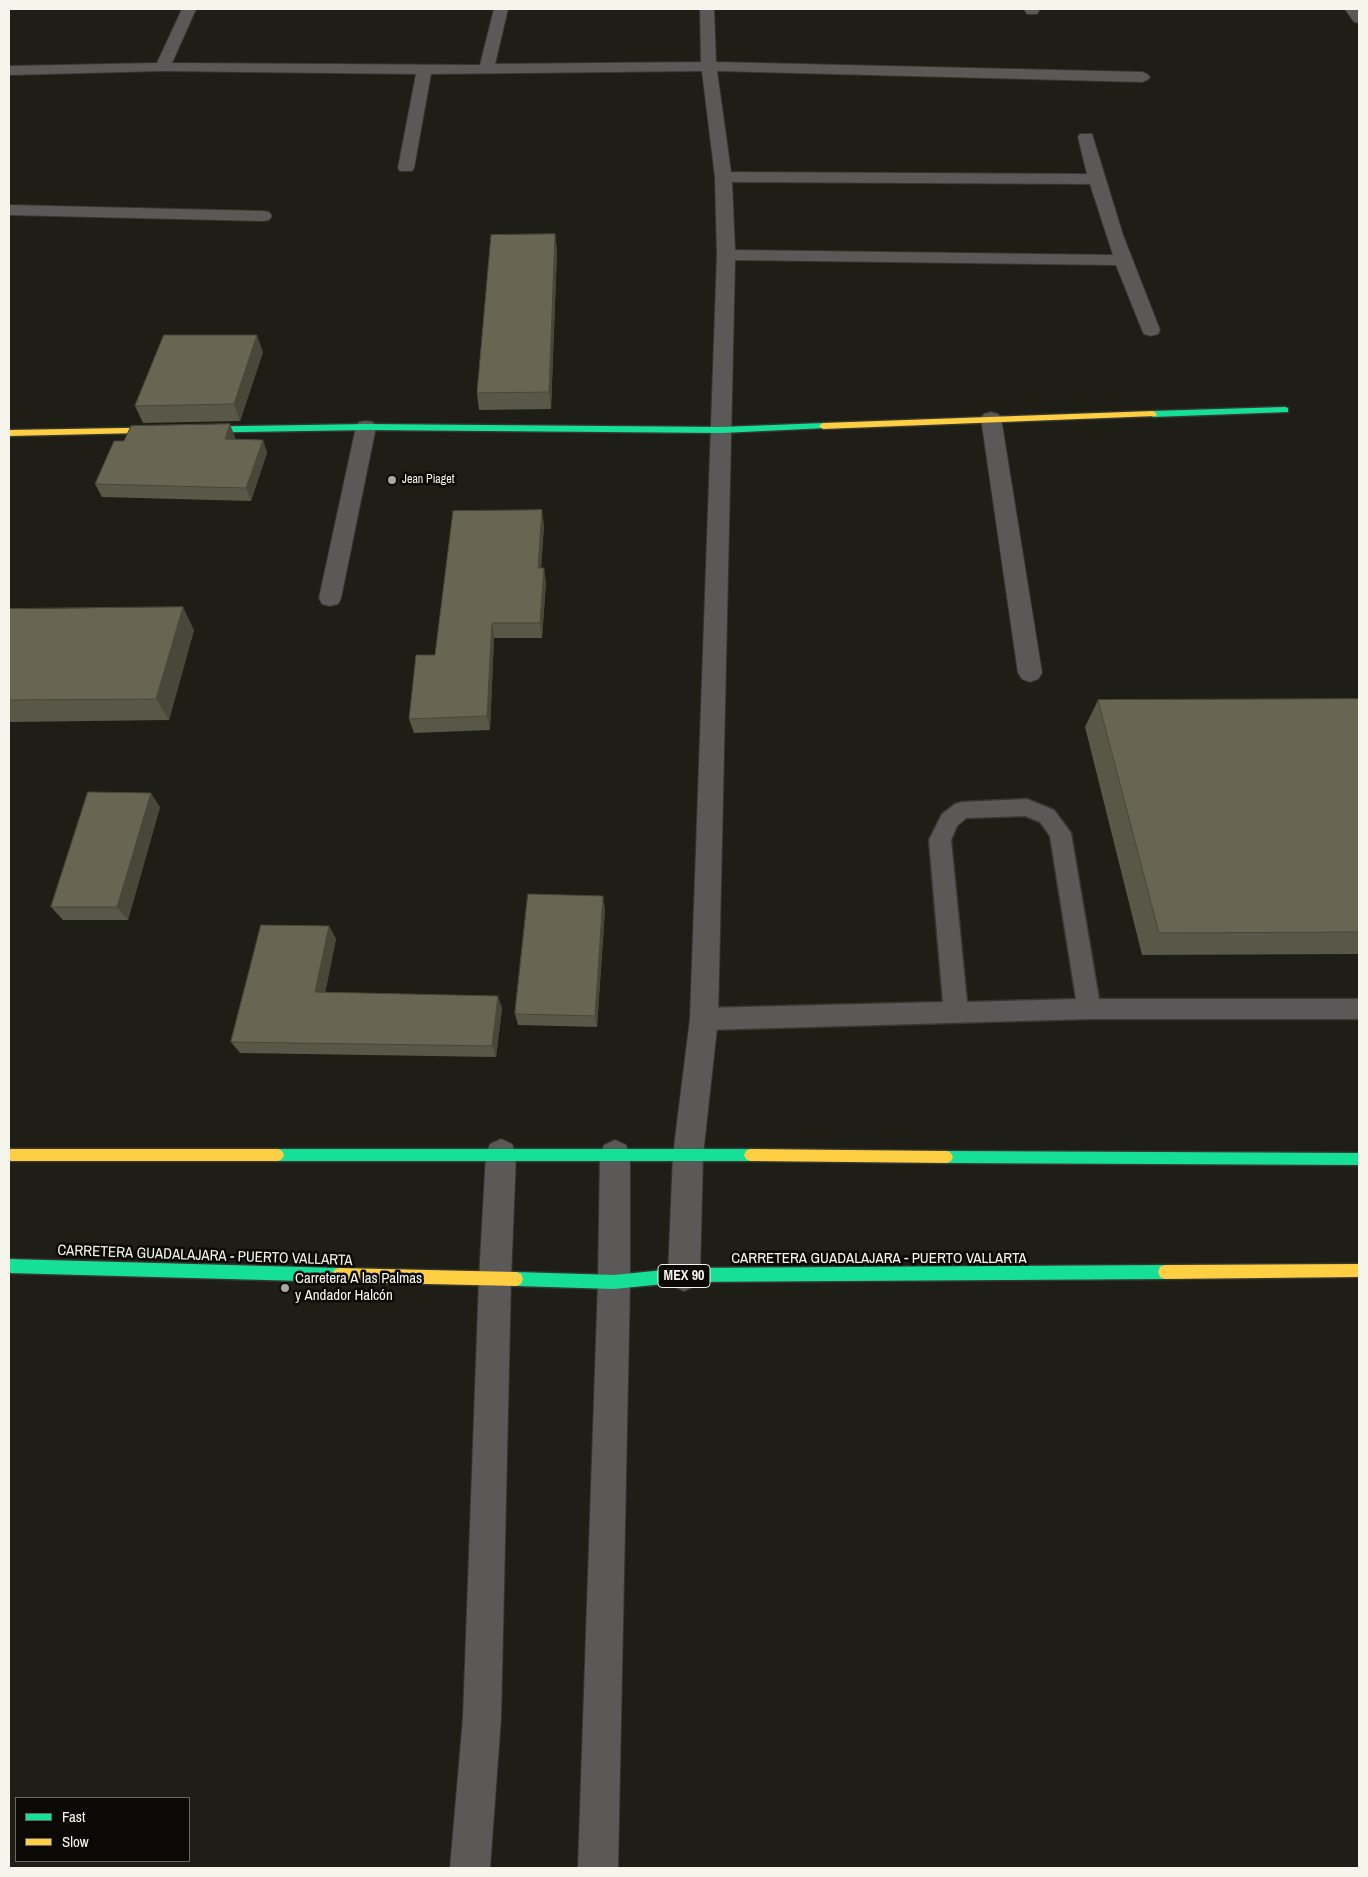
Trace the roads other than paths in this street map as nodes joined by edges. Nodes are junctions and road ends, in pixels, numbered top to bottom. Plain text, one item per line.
1 (189, 9) edge
2 (500, 9) edge
3 (707, 9) edge
4 (1352, 9) edge
5 (1359, 20) edge
6 (710, 66) junction
7 (163, 67) junction
8 (487, 68) junction
9 (424, 70) junction
10 (9, 71) edge
11 (1142, 77) dead end
12 (1086, 137) dead end
13 (406, 168) dead end
14 (723, 177) junction
15 (1096, 179) junction
16 (9, 210) edge
17 (263, 216) dead end
18 (726, 255) junction
19 (1122, 260) junction
20 (1151, 330) dead end
21 (1285, 410) dead end
22 (991, 418) junction
23 (366, 427) junction
24 (722, 430) junction
25 (9, 433) edge
26 (330, 598) dead end
27 (1030, 673) dead end
28 (1089, 1009) junction
29 (1359, 1009) edge
30 (956, 1013) junction
31 (704, 1019) junction
32 (501, 1154) junction
33 (615, 1154) junction
34 (688, 1155) junction
35 (9, 1156) edge
36 (1359, 1160) edge
37 (9, 1266) edge
38 (1359, 1271) edge
39 (684, 1276) junction
40 (494, 1279) junction
41 (614, 1282) junction
42 (470, 1868) edge
43 (598, 1868) edge

1 - 7 street
2 - 8 street
3 - 6 street
4 - 5 street
6 - 8 street
6 - 11 street
6 - 14 street
7 - 9 street
7 - 10 street
8 - 9 street
9 - 13 street
12 - 15 street
14 - 15 street
14 - 18 street
15 - 19 street
16 - 17 street
18 - 19 street
18 - 24 street
19 - 20 street
21 - 22 main road
22 - 24 main road
22 - 27 street
23 - 24 main road
23 - 25 main road
23 - 26 street
24 - 31 street
28 - 29 lane
28 - 30 lane
28 - 30 lane
30 - 31 lane
31 - 34 street
32 - 33 main road
32 - 35 main road
32 - 40 street
33 - 34 main road
33 - 41 street
34 - 36 main road
34 - 39 street
37 - 40 main road, CARRETERA GUADALAJARA - PUERTO VALLARTA / MEX 90
38 - 39 main road, CARRETERA GUADALAJARA - PUERTO VALLARTA / MEX 90
39 - 41 main road, CARRETERA GUADALAJARA - PUERTO VALLARTA / MEX 90
40 - 41 main road, CARRETERA GUADALAJARA - PUERTO VALLARTA / MEX 90
40 - 42 street
41 - 43 street

